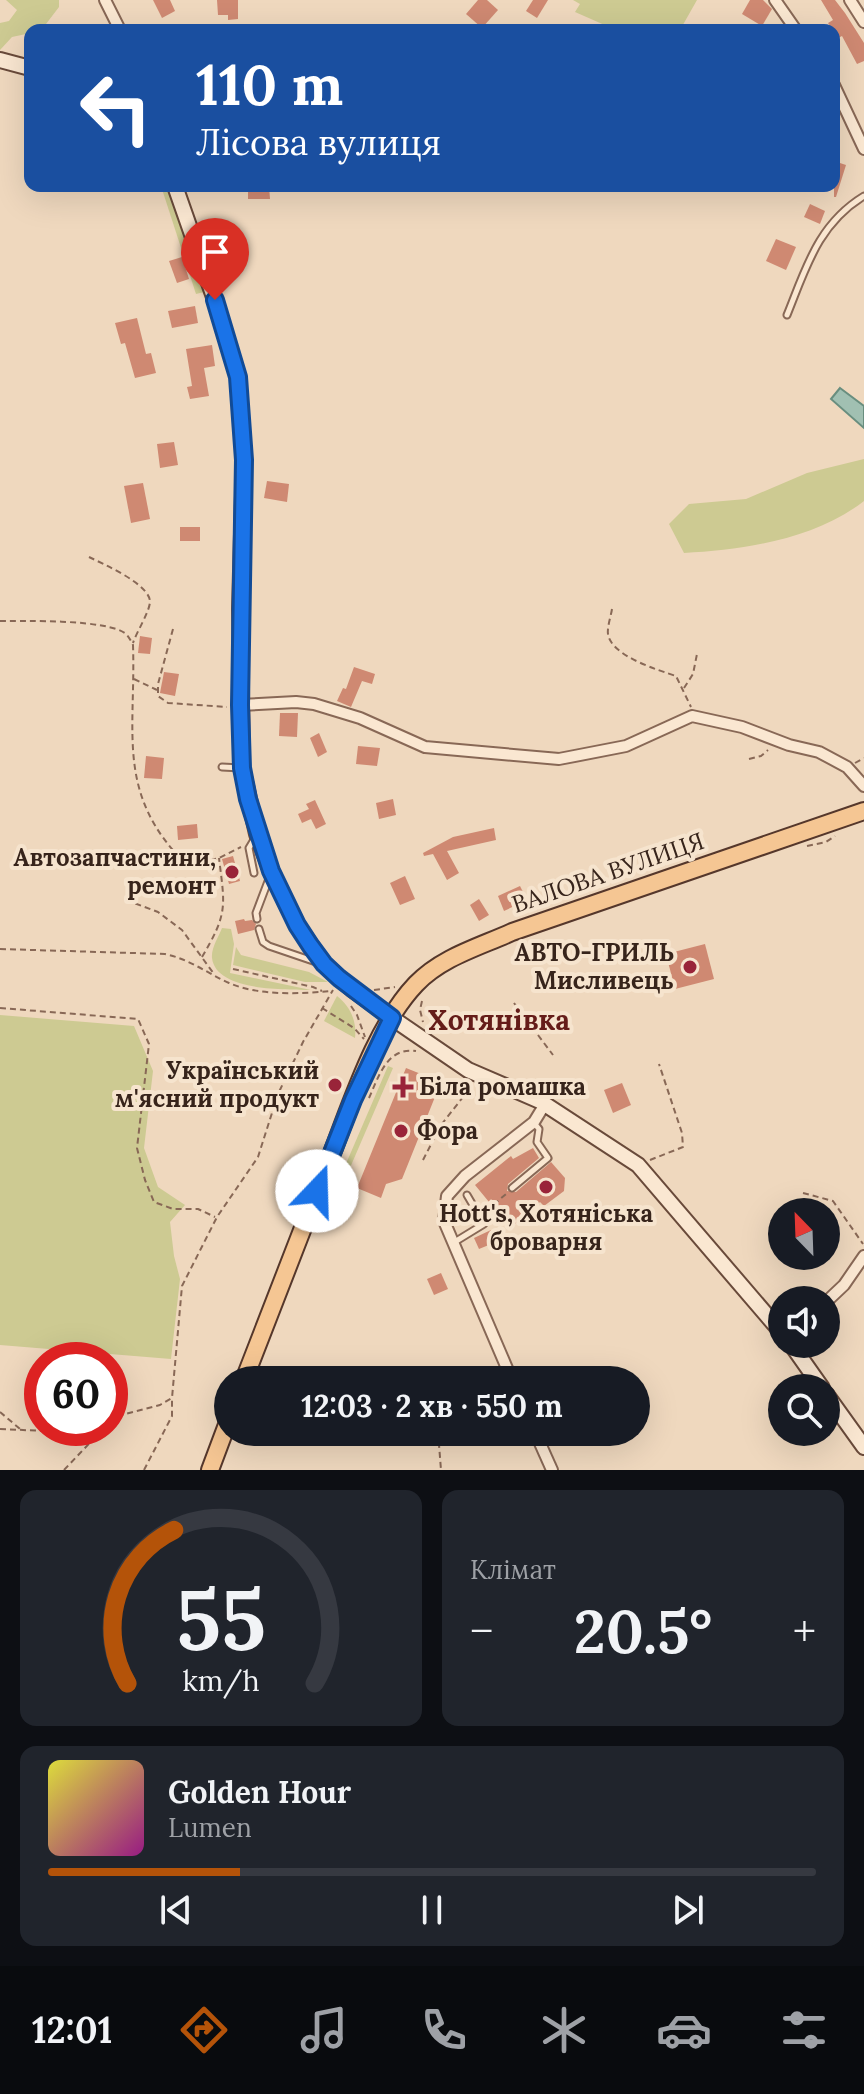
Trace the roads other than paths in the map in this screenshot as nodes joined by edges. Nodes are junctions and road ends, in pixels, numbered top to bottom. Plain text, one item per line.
1 (105, 0) edge
2 (775, 0) edge
3 (850, 0) edge
4 (864, 22) edge
5 (117, 24) edge
6 (792, 24) edge
7 (0, 60) edge
8 (24, 66) edge
9 (840, 98) edge
10 (864, 149) edge
11 (177, 192) edge
12 (864, 196) edge
13 (787, 315) dead end
14 (240, 705) junction
15 (222, 767) dead end
16 (242, 768) junction
17 (864, 786) edge
18 (864, 811) edge
19 (257, 834) junction
20 (271, 871) junction
21 (254, 873) dead end
22 (257, 919) dead end
23 (259, 929) dead end
24 (324, 964) junction
25 (392, 1018) junction
26 (545, 1104) junction
27 (534, 1122) junction
28 (512, 1188) road end
29 (467, 1195) dead end
30 (452, 1243) junction
31 (864, 1256) edge
32 (840, 1289) edge
33 (768, 1317) edge
34 (249, 1366) edge
35 (505, 1366) edge
36 (840, 1414) edge
37 (219, 1446) edge
38 (541, 1446) edge
39 (864, 1447) edge
40 (210, 1470) edge
41 (552, 1470) edge

1 - 5 street
2 - 6 street
3 - 4 street
7 - 8 street
9 - 10 street
11 - 14 street
12 - 13 lane
14 - 16 street
14 - 17 street
15 - 16 lane
16 - 19 street
18 - 25 main road, ВАЛОВА ВУЛИЦЯ
19 - 20 street
19 - 21 lane
20 - 22 lane
20 - 24 street
23 - 24 lane
24 - 25 street
25 - 26 street
25 - 34 main road, ВАЛОВА ВУЛИЦЯ
26 - 27 street
26 - 33 street
27 - 28 lane
27 - 30 street
29 - 30 lane
30 - 35 street
31 - 32 street
36 - 39 street
37 - 40 main road
38 - 41 street

